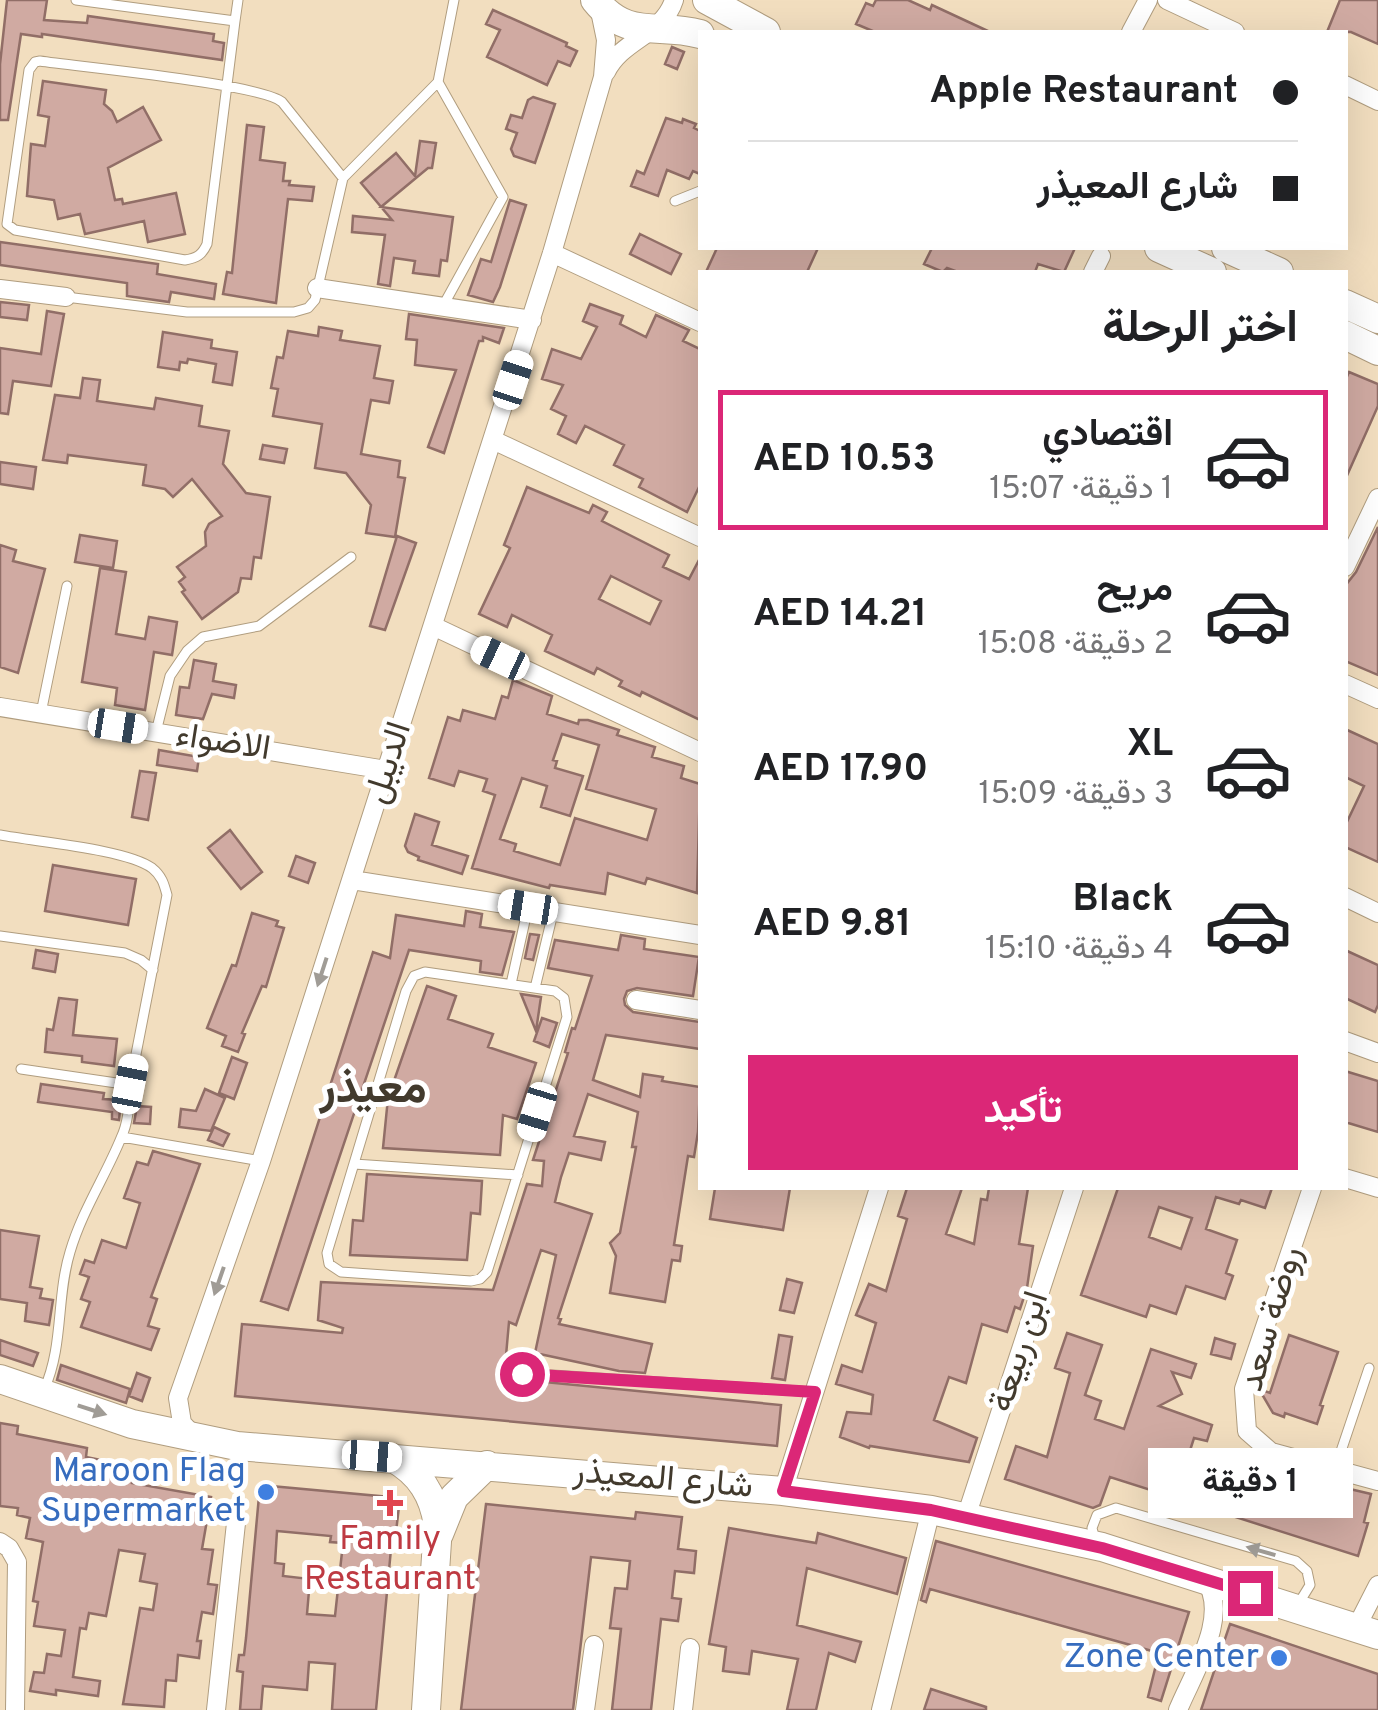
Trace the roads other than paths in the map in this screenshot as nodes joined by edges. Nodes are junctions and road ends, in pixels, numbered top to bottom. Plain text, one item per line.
1 (76, 0) edge
2 (238, 0) edge
3 (454, 0) edge
4 (674, 0) edge
5 (708, 0) edge
6 (1148, 0) edge
7 (1167, 0) edge
8 (597, 2) edge
9 (235, 20) junction
10 (652, 30) junction
11 (762, 30) edge
12 (1132, 30) edge
13 (1231, 30) edge
14 (698, 34) edge
15 (604, 77) junction
16 (438, 82) junction
17 (1348, 86) edge
18 (226, 87) junction
19 (1378, 101) edge
20 (344, 178) junction
21 (698, 193) edge
22 (675, 201) dead end
23 (1163, 250) edge
24 (1230, 250) edge
25 (552, 254) junction
26 (1208, 270) edge
27 (1275, 270) edge
28 (317, 288) junction
29 (0, 289) edge
30 (66, 296) joint
31 (1348, 305) edge
32 (443, 306) junction
33 (1378, 319) edge
34 (532, 320) junction
35 (698, 321) edge
36 (1348, 336) edge
37 (1378, 351) edge
38 (493, 440) junction
39 (1378, 498) edge
40 (698, 536) edge
41 (352, 557) dead end
42 (1348, 561) edge
43 (67, 586) dead end
44 (433, 626) junction
45 (1348, 685) edge
46 (1378, 698) edge
47 (0, 706) edge
48 (41, 713) junction
49 (156, 732) junction
50 (698, 751) edge
51 (386, 770) junction
52 (0, 836) edge
53 (352, 880) junction
54 (1348, 899) edge
55 (528, 907) junction
56 (553, 911) junction
57 (1378, 912) edge
58 (698, 934) edge
59 (0, 936) edge
60 (152, 970) junction
61 (511, 984) junction
62 (535, 988) junction
63 (636, 1000) dead end
64 (698, 1010) edge
65 (1348, 1042) edge
66 (1378, 1053) edge
67 (21, 1069) dead end
68 (130, 1084) junction
69 (122, 1137) junction
70 (261, 1161) junction
71 (354, 1164) junction
72 (518, 1175) junction
73 (1348, 1179) edge
74 (1378, 1188) edge
75 (879, 1190) edge
76 (1073, 1190) edge
77 (1311, 1190) edge
78 (1368, 1368) dead end
79 (522, 1374) dead end
80 (0, 1379) edge
81 (815, 1392) junction
82 (42, 1394) junction
83 (198, 1440) junction
84 (393, 1458) junction
85 (487, 1464) junction
86 (1336, 1470) junction
87 (1378, 1481) edge
88 (783, 1491) junction
89 (931, 1510) junction
90 (966, 1517) junction
91 (236, 1523) dead end
92 (437, 1541) junction
93 (0, 1542) edge
94 (1102, 1548) junction
95 (1204, 1578) junction
96 (1378, 1586) edge
97 (1250, 1593) junction
98 (1286, 1603) junction
99 (1214, 1623) junction
100 (1367, 1631) edge
101 (594, 1645) dead end
102 (690, 1648) dead end
103 (15, 1710) edge
104 (216, 1710) edge
105 (426, 1710) edge
106 (585, 1710) edge
107 (682, 1710) edge
108 (881, 1710) edge
109 (1178, 1710) edge

1 - 9 lane
2 - 9 lane
3 - 16 lane
4 - 10 street, الديبل
5 - 11 street
6 - 12 street
7 - 13 street
8 - 10 street
8 - 15 street, الديبل
9 - 18 lane
10 - 14 street
10 - 15 street, الديبل
15 - 25 street, الديبل
16 - 20 lane
16 - 32 lane
17 - 19 street
18 - 18 lane
18 - 20 lane
20 - 28 lane
21 - 22 lane
23 - 26 street
24 - 27 street
25 - 34 street, الديبل
25 - 35 street
28 - 30 lane
28 - 32 street
29 - 30 street
31 - 33 street
32 - 34 street
34 - 38 street, الديبل
36 - 37 street
38 - 40 street
38 - 44 street, الديبل
39 - 42 street
41 - 49 lane
43 - 48 lane
44 - 50 street
44 - 51 street, الديبل
45 - 46 street
47 - 48 street, الاضواء
48 - 49 street, الاضواء
49 - 51 street, الاضواء
51 - 53 street, الديبل
52 - 60 lane
53 - 55 street
53 -> 70 street, الديبل
54 - 57 street
55 - 56 street
55 - 61 lane
56 - 58 street
56 - 62 lane
59 - 60 lane
60 - 68 lane
61 - 62 lane
61 - 71 lane
62 - 72 lane
63 - 64 street
65 - 66 street
67 - 68 lane
68 - 69 lane
69 - 70 lane
69 - 82 lane
70 -> 83 street, الديبل
71 - 72 lane
71 - 72 lane
73 - 74 street
75 - 81 street
76 - 90 street, ابن ربيعة
77 - 86 street, روضة سعد
78 - 86 lane
79 - 81 lane
80 - 82 street, شارع المعيذر
81 - 88 street
82 -> 83 street, شارع المعيذر
83 - 84 street, شارع المعيذر
84 - 85 street, شارع المعيذر
84 - 92 street
85 - 88 street, شارع المعيذر
85 - 92 street
86 - 87 street, روضة سعد
88 - 89 street, شارع المعيذر
89 - 90 street, شارع المعيذر
89 - 108 street
90 - 94 street, شارع المعيذر
91 - 104 street
92 - 105 street
93 - 103 street
94 - 95 street, شارع المعيذر
98 -> 94 lane
95 - 97 street, شارع المعيذر
95 - 99 street
96 - 100 street
97 - 98 street, شارع المعيذر
97 - 99 street
98 - 100 street, شارع المعيذر
99 - 109 street
101 - 106 street
102 - 107 street

